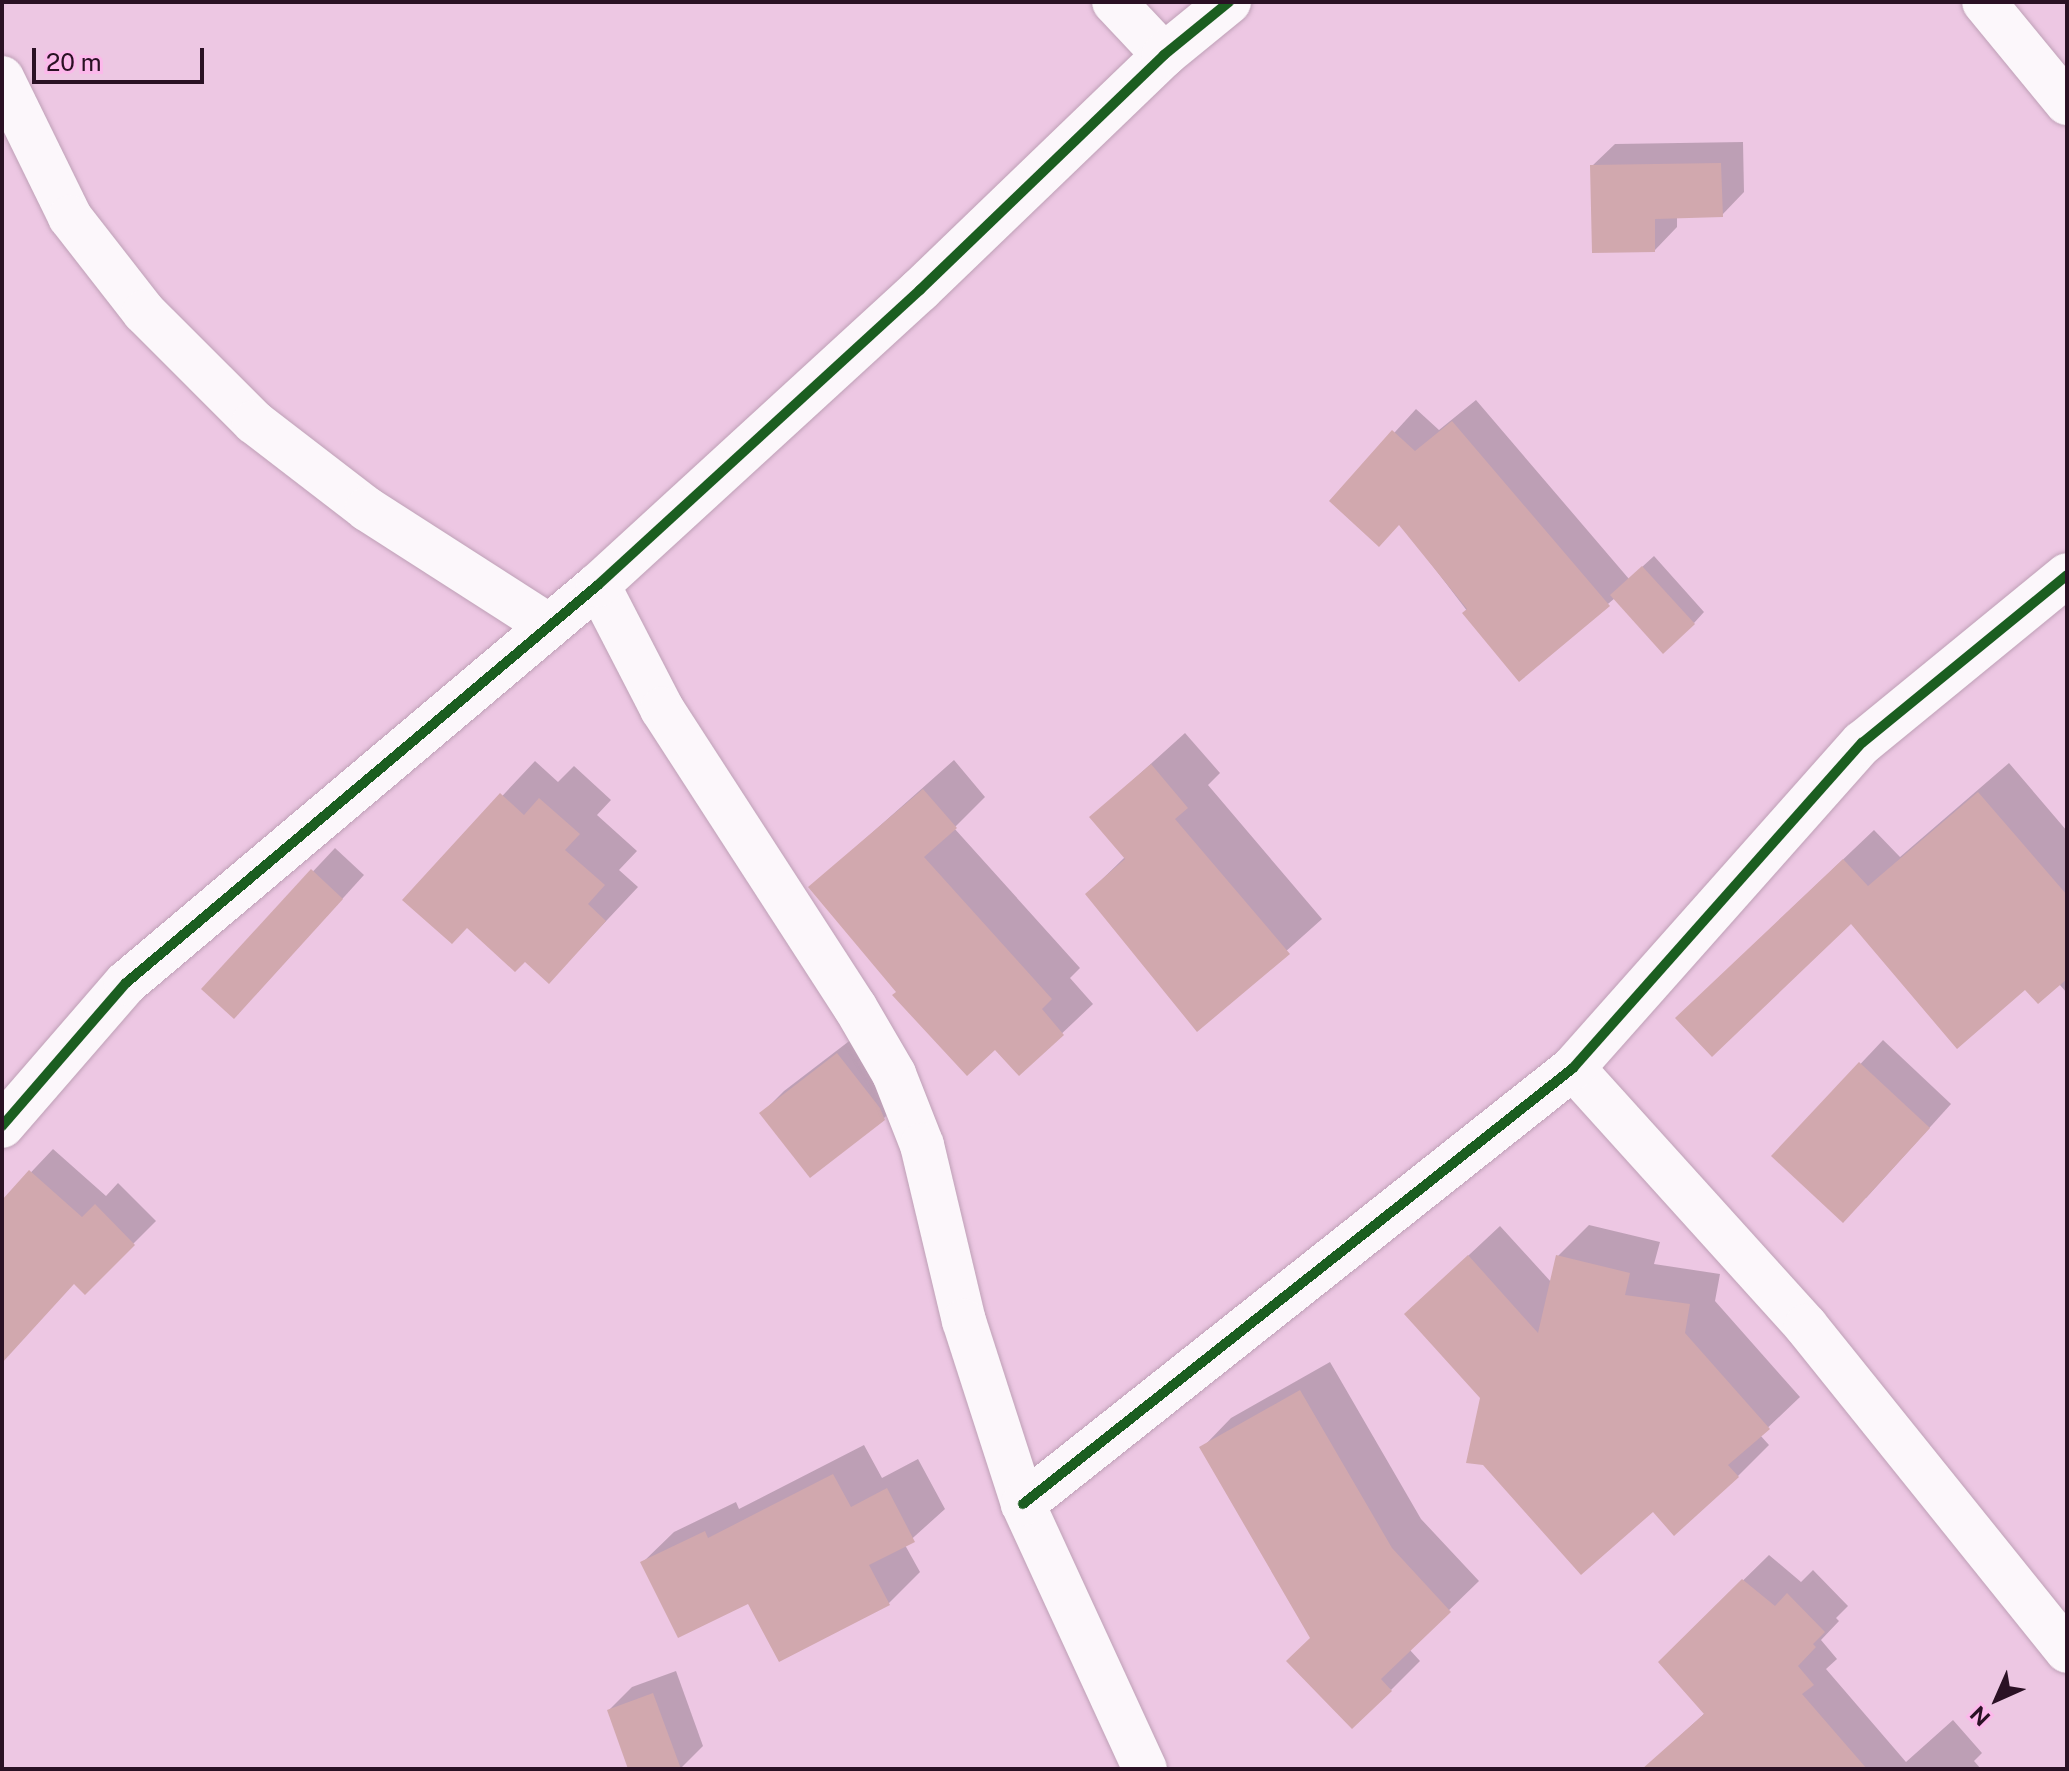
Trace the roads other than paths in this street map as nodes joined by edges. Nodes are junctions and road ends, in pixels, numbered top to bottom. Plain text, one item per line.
1 (1114, 2) edge
2 (1229, 2) edge
3 (1984, 2) edge
4 (1164, 55) junction
5 (2, 78) edge
6 (2067, 103) edge
7 (2067, 575) edge
8 (598, 585) junction
9 (549, 626) junction
10 (1573, 1068) junction
11 (2, 1126) edge
12 (1023, 1504) junction
13 (2067, 1651) edge
14 (1145, 1769) edge

1 - 4 street
2 - 4 street
3 - 6 street
4 - 8 street
5 - 9 street
7 - 10 street
8 - 9 street
8 - 12 street
9 - 11 street
10 - 12 street
10 - 13 street
12 - 14 street

